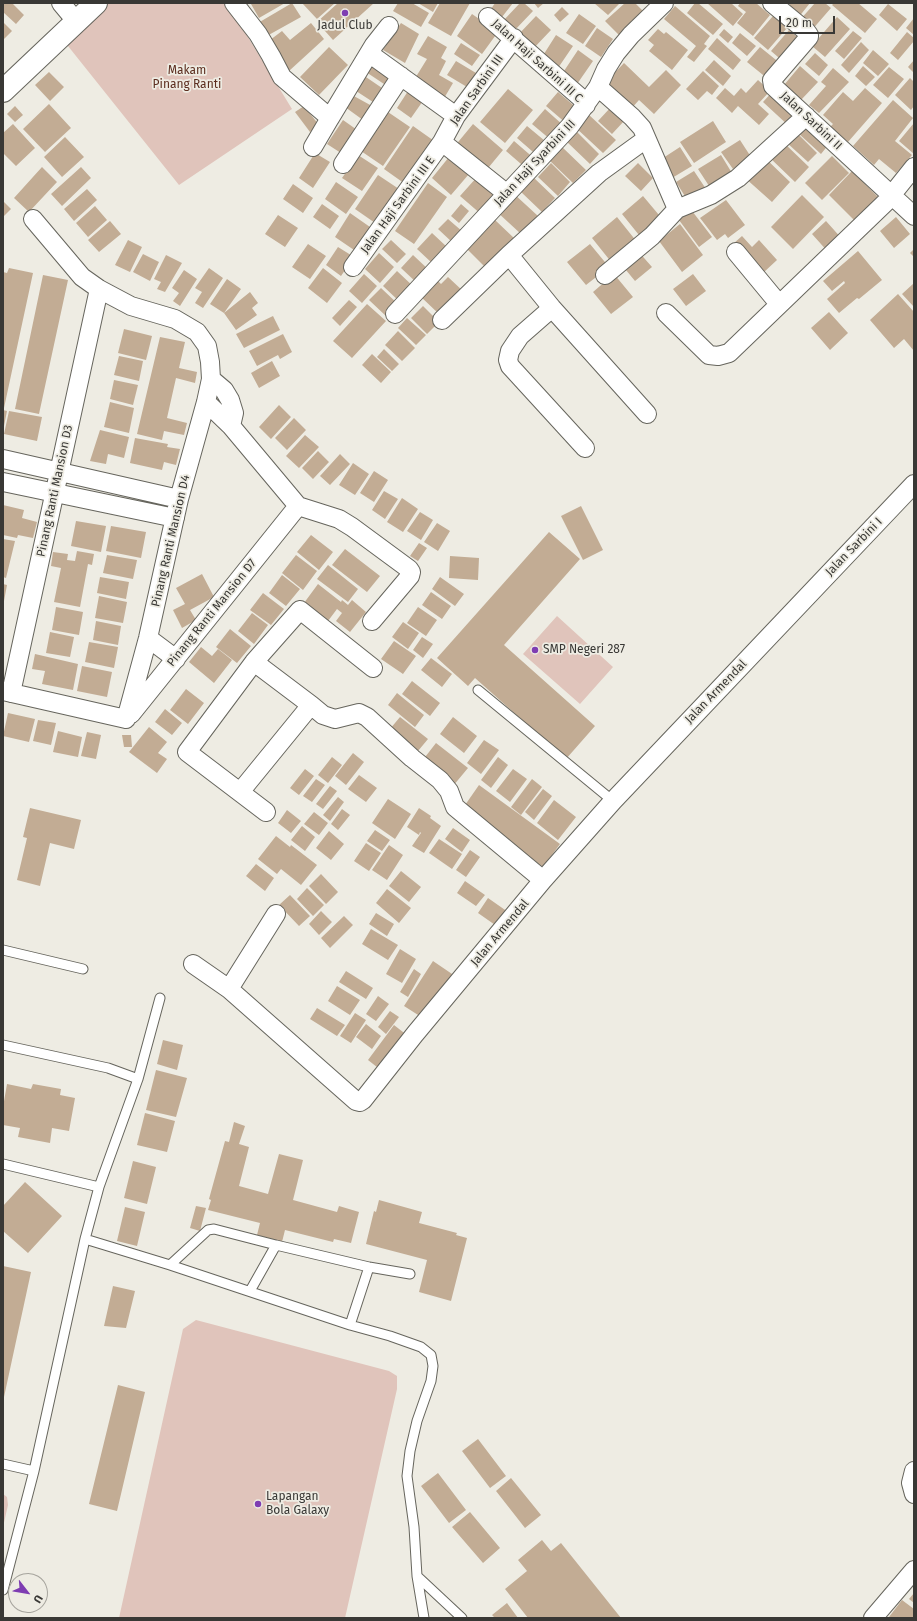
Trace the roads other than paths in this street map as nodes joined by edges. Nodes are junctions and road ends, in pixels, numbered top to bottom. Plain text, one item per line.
1 (60, 3) edge
2 (96, 3) edge
3 (234, 3) edge
4 (772, 3) edge
5 (656, 5) edge
6 (488, 17) dead end
7 (76, 22) junction
8 (389, 26) dead end
9 (514, 38) junction
10 (370, 54) junction
11 (401, 76) junction
12 (598, 87) junction
13 (3, 90) edge
14 (586, 105) junction
15 (456, 116) junction
16 (806, 116) junction
17 (330, 118) junction
18 (646, 139) junction
19 (442, 142) junction
20 (313, 147) dead end
21 (343, 164) dead end
22 (914, 167) edge
23 (506, 193) junction
24 (892, 195) junction
25 (678, 209) junction
26 (914, 216) edge
27 (33, 219) dead end
28 (736, 252) dead end
29 (509, 255) junction
30 (353, 267) dead end
31 (605, 274) dead end
32 (99, 289) junction
33 (779, 304) junction
34 (552, 308) junction
35 (666, 313) dead end
36 (395, 314) dead end
37 (442, 320) dead end
38 (210, 370) junction
39 (206, 402) junction
40 (647, 414) dead end
41 (231, 426) junction
42 (585, 448) dead end
43 (3, 459) edge
44 (59, 472) junction
45 (3, 482) edge
46 (914, 484) edge
47 (55, 493) junction
48 (179, 499) junction
49 (298, 506) junction
50 (175, 518) junction
51 (794, 610) joint
52 (372, 621) dead end
53 (148, 638) junction
54 (176, 659) junction
55 (254, 662) junction
56 (373, 668) dead end
57 (478, 690) dead end
58 (7, 692) edge
59 (311, 705) junction
60 (126, 719) junction
61 (240, 792) junction
62 (613, 801) junction
63 (266, 812) dead end
64 (543, 880) junction
65 (276, 914) dead end
66 (3, 950) edge
67 (193, 964) dead end
68 (83, 969) dead end
69 (229, 989) junction
70 (160, 998) dead end
71 (3, 1045) edge
72 (138, 1079) junction
73 (3, 1164) edge
74 (99, 1187) junction
75 (84, 1239) junction
76 (276, 1245) junction
77 (170, 1265) junction
78 (369, 1267) junction
79 (410, 1274) dead end
80 (250, 1291) junction
81 (350, 1325) junction
82 (3, 1464) edge
83 (34, 1471) junction
84 (914, 1471) edge
85 (914, 1494) edge
86 (914, 1570) edge
87 (417, 1576) junction
88 (3, 1590) edge
89 (424, 1618) edge
90 (462, 1618) edge
91 (873, 1618) edge

1 - 7 street
2 - 7 street
3 - 17 street
4 - 16 street, Jalan Sarbini II
5 - 12 street, Jalan Haji Syarbini III
6 - 9 street, Jalan Haji Sarbini III C
7 - 13 street
8 - 10 street
9 - 14 street, Jalan Haji Sarbini III C
9 - 15 street, Jalan Sarbini III
10 - 11 street
10 - 17 street
11 - 15 street
11 - 21 street
12 - 14 street, Jalan Haji Syarbini III
12 - 18 street
14 - 23 street, Jalan Haji Syarbini III
15 - 19 street, Jalan Sarbini III
16 - 24 street, Jalan Sarbini II
16 - 25 street
17 - 20 street
18 - 25 street
18 - 29 street
19 - 23 street
19 - 30 street, Jalan Haji Sarbini III E
22 - 24 street
23 - 36 street, Jalan Haji Syarbini III
24 - 26 street, Jalan Sarbini II
24 - 33 street
25 - 31 street
27 - 32 street
28 - 33 street
29 - 34 street
29 - 37 street
32 - 38 street
32 - 44 street, Pinang Ranti Mansion D3
33 - 35 street
34 - 40 street
34 - 42 street
38 - 39 street, Pinang Ranti Mansion D4
38 - 41 street
39 - 41 street
39 - 48 street, Pinang Ranti Mansion D4
41 - 49 street
43 - 44 street
44 - 47 street, Pinang Ranti Mansion D3
44 - 48 street
45 - 47 street
46 - 51 street, Jalan Sarbini I
47 - 50 street
47 - 58 street, Pinang Ranti Mansion D3
48 - 50 street, Pinang Ranti Mansion D4
49 - 52 street
49 - 54 street, Pinang Ranti Mansion D7
50 - 53 street, Pinang Ranti Mansion D4
51 - 62 street, Jalan Armendal
53 - 54 street
53 - 60 street, Pinang Ranti Mansion D4
54 - 60 street, Pinang Ranti Mansion D7
55 - 56 street
55 - 59 street
55 - 61 street
57 - 62 lane
58 - 60 street
59 - 61 street
59 - 64 street
61 - 63 street
62 - 64 street, Jalan Armendal
64 - 69 street, Jalan Armendal
65 - 69 street
66 - 68 lane
67 - 69 street, Jalan Armendal
70 - 72 lane
71 - 72 lane
72 - 74 lane
73 - 74 lane
74 - 75 lane
75 - 77 lane
75 - 83 lane
76 - 77 lane
76 - 78 lane
76 - 80 lane
77 - 80 lane
78 - 79 lane
78 - 81 lane
80 - 81 lane
81 - 87 lane
82 - 83 lane
83 - 88 lane
84 - 85 street
86 - 91 street
87 - 89 lane
87 - 90 lane

